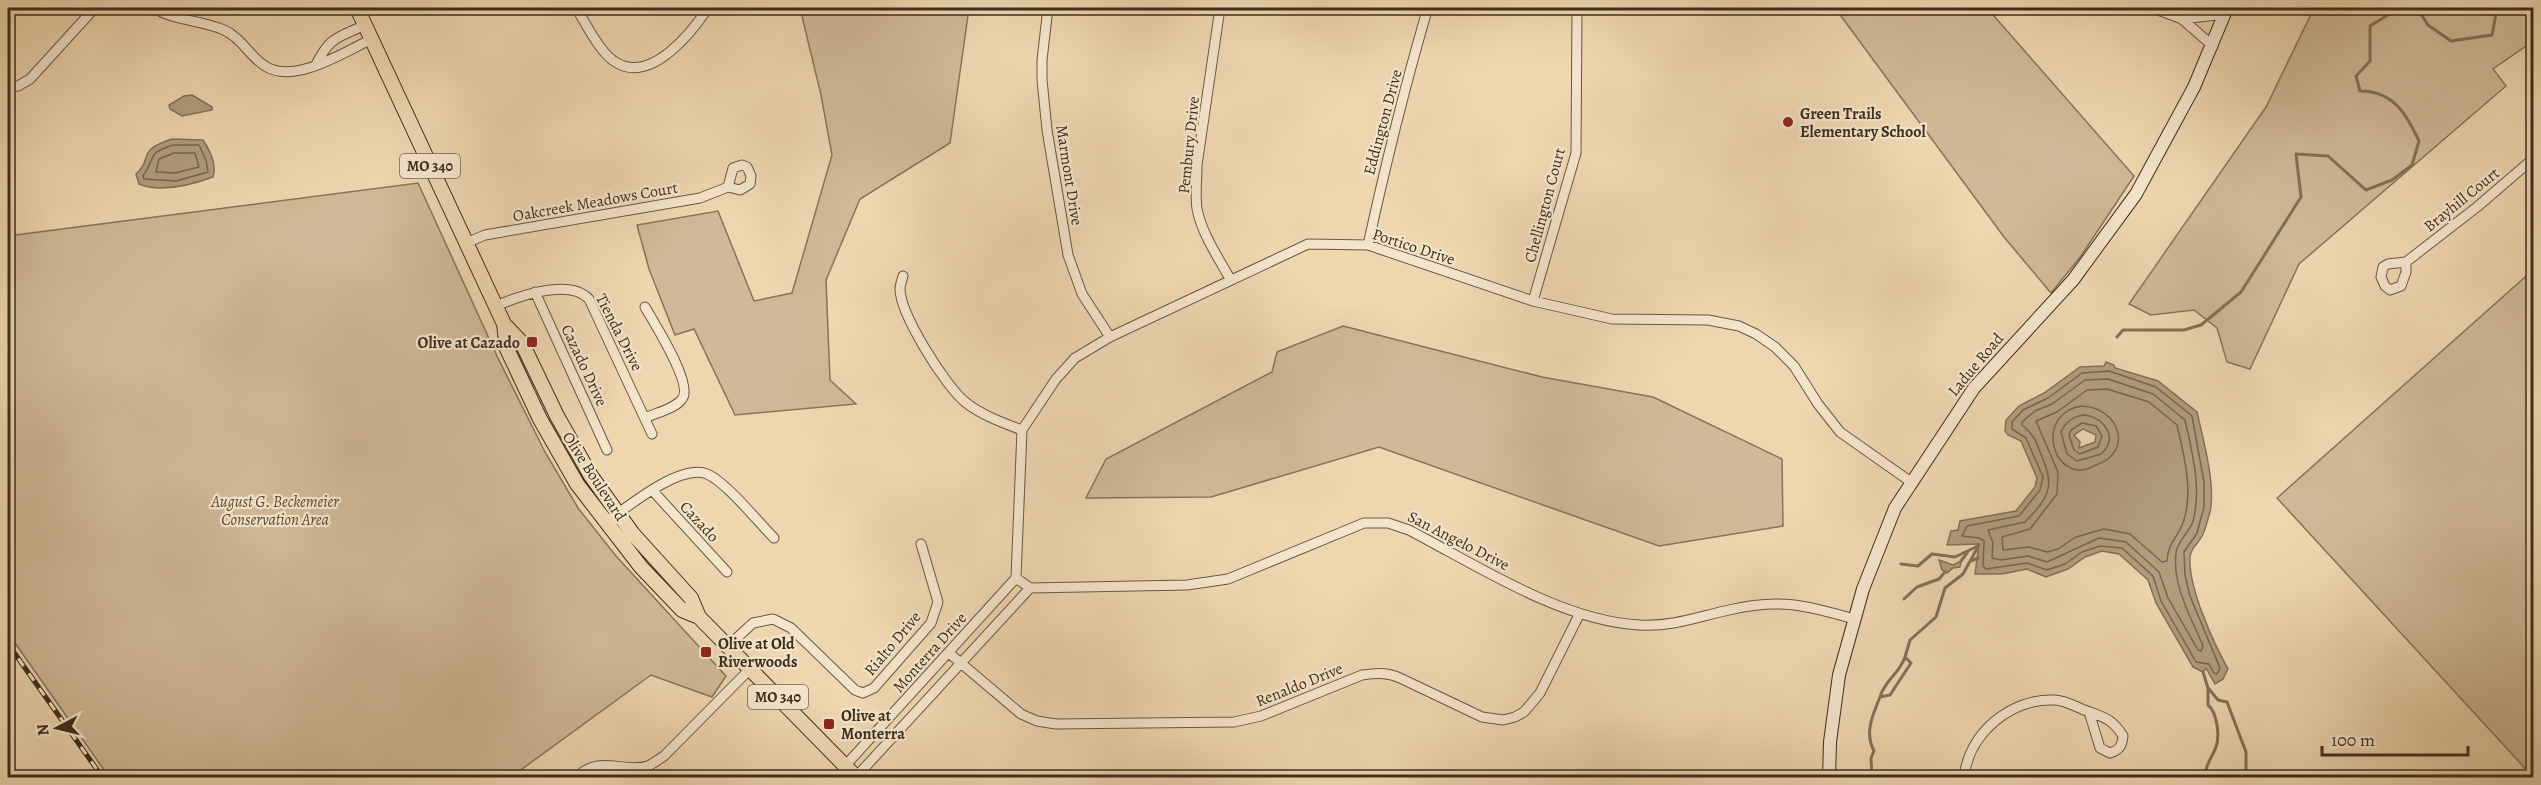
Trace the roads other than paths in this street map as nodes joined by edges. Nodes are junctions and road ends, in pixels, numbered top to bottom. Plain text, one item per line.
1 (154, 8) edge
2 (357, 8) edge
3 (576, 8) edge
4 (708, 8) edge
5 (1048, 8) edge
6 (1220, 8) edge
7 (1426, 8) edge
8 (1578, 8) edge
9 (2153, 8) edge
10 (92, 9) edge
11 (2226, 11) edge
12 (2182, 20) junction
13 (365, 25) junction
14 (372, 39) junction
15 (2213, 46) junction
16 (316, 65) junction
17 (8, 87) edge
18 (2534, 158) edge
19 (728, 186) dead end
20 (466, 243) junction
21 (1368, 245) junction
22 (2406, 262) dead end
23 (903, 276) dead end
24 (1230, 279) junction
25 (535, 292) junction
26 (1533, 301) junction
27 (496, 306) junction
28 (645, 307) dead end
29 (504, 324) junction
30 (1110, 338) junction
31 (645, 418) junction
32 (1022, 430) junction
33 (652, 434) dead end
34 (607, 450) dead end
35 (1911, 482) junction
36 (652, 490) junction
37 (618, 514) junction
38 (605, 523) junction
39 (774, 538) dead end
40 (921, 544) dead end
41 (727, 572) dead end
42 (1016, 578) junction
43 (1030, 588) junction
44 (1579, 615) junction
45 (699, 617) junction
46 (1854, 619) junction
47 (728, 646) junction
48 (949, 653) junction
49 (961, 663) junction
50 (750, 669) junction
51 (2089, 712) junction
52 (845, 766) junction
53 (576, 777) edge
54 (856, 777) edge
55 (1829, 777) edge
56 (1964, 777) edge

1 - 16 street
2 - 13 main road, Olive Boulevard / MO 340
3 - 4 street
5 - 30 street, Marmont Drive
6 - 24 street, Pembury Drive
7 - 21 street, Eddington Drive
8 - 26 street, Chellington Court
9 - 12 street
10 - 17 street
11 - 12 street
11 - 15 main road, Ladue Road
12 - 15 street
13 - 14 main road, Olive Boulevard / MO 340
13 - 16 street
14 - 16 street
14 - 20 main road, Olive Boulevard / MO 340
15 - 35 main road, Ladue Road
18 - 22 street, Brayhill Court
19 - 20 street, Oakcreek Meadows Court
20 - 27 main road, Olive Boulevard / MO 340
21 - 24 street, Portico Drive
21 - 26 street, Portico Drive
23 - 32 street
24 - 30 street, Portico Drive
25 - 27 street, Tienda Drive
25 - 31 street, Tienda Drive
25 - 34 street, Cazado Drive
26 - 35 street, Portico Drive
27 - 29 main road, Olive Boulevard / MO 340
28 - 31 street
29 - 37 main road, Olive Boulevard / MO 340
29 - 38 main road, Olive Boulevard / MO 340
30 - 32 street, Portico Drive
31 - 33 street, Tienda Drive
32 - 42 street
35 - 46 main road, Ladue Road
36 - 37 street
36 - 39 street
36 - 41 street, Cazado
37 - 38 street
37 - 45 main road, Olive Boulevard / MO 340
38 - 45 main road, Olive Boulevard / MO 340
40 - 47 street, Rialto Drive
42 - 43 street
42 - 48 street, Monterra Drive
43 - 44 street, San Angelo Drive
43 - 49 street, Monterra Drive
44 - 46 street, San Angelo Drive
44 - 49 street, Renaldo Drive
45 - 47 main road, Olive Boulevard / MO 340
46 - 55 main road, Ladue Road
47 - 50 main road, Olive Boulevard / MO 340
48 - 49 street, Renaldo Drive
48 - 52 street, Monterra Drive
49 - 54 street, Monterra Drive
50 - 52 main road, Olive Boulevard / MO 340
50 - 53 street
51 - 51 street
51 - 56 street
52 - 54 main road, Olive Boulevard / MO 340

